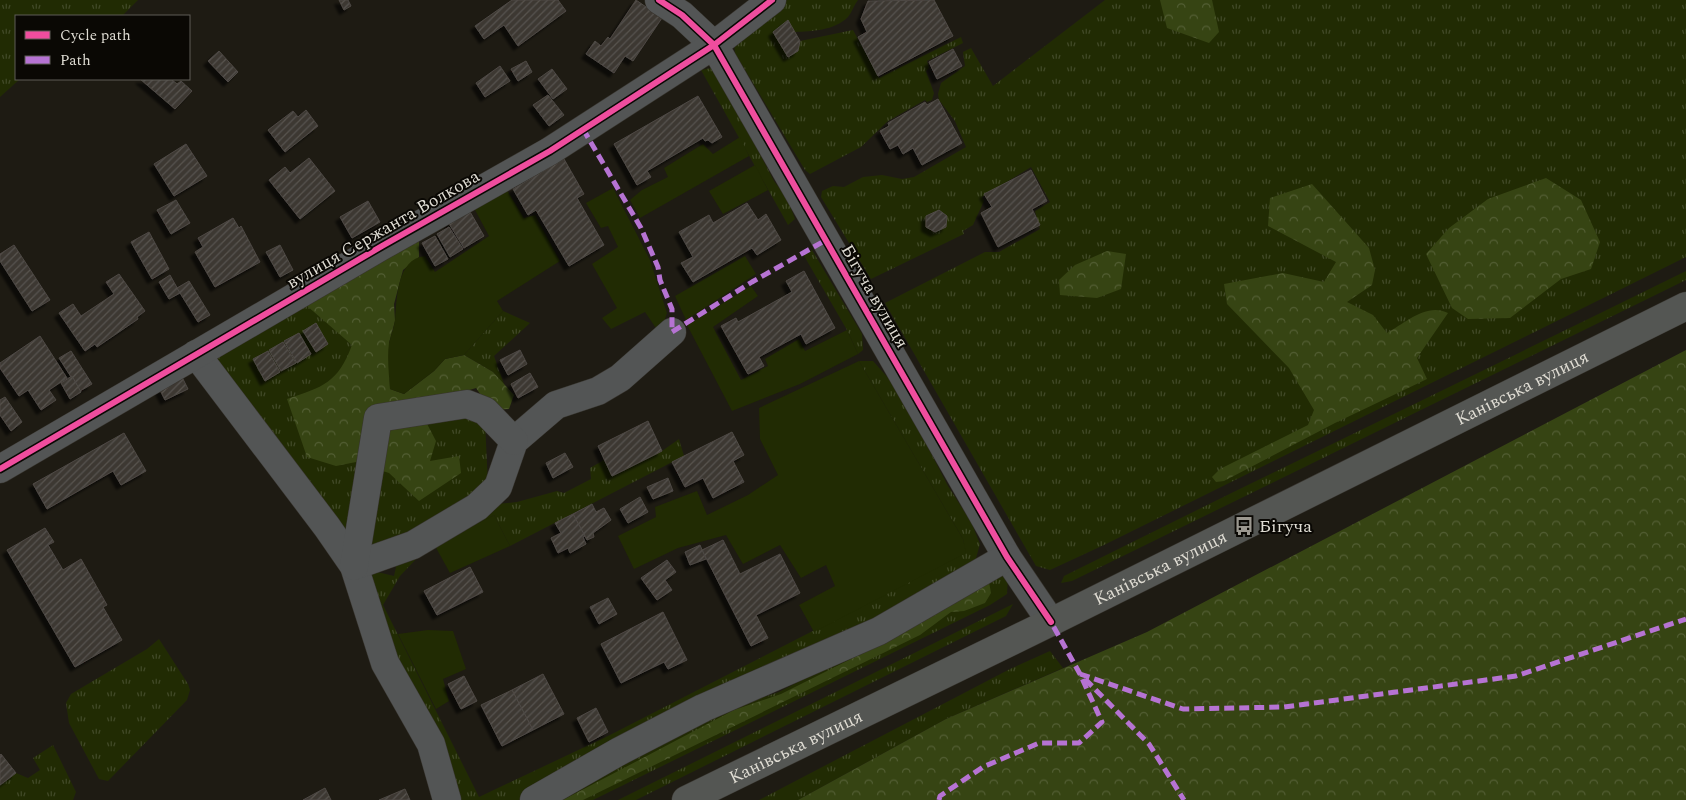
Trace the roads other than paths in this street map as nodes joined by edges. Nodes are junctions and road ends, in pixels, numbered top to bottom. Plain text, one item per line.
1 (659, 0) edge
2 (772, 0) edge
3 (714, 45) junction
4 (1686, 306) edge
5 (672, 332) dead end
6 (196, 354) junction
7 (514, 441) junction
8 (0, 469) edge
9 (1007, 557) junction
10 (354, 566) junction
11 (1050, 622) junction
12 (447, 800) edge
13 (534, 800) edge
14 (686, 800) edge

1 - 3 street, Бігуча вулиця
2 - 3 street, вулиця Сержанта Волкова
3 - 6 street, вулиця Сержанта Волкова
3 - 9 street, Бігуча вулиця
4 - 11 main road, Канівська вулиця
5 - 7 street
6 - 8 street, вулиця Сержанта Волкова
6 - 10 street
7 - 10 street
7 - 10 street
9 - 11 street, Бігуча вулиця
9 - 13 street
10 - 12 street
11 - 14 main road, Канівська вулиця

